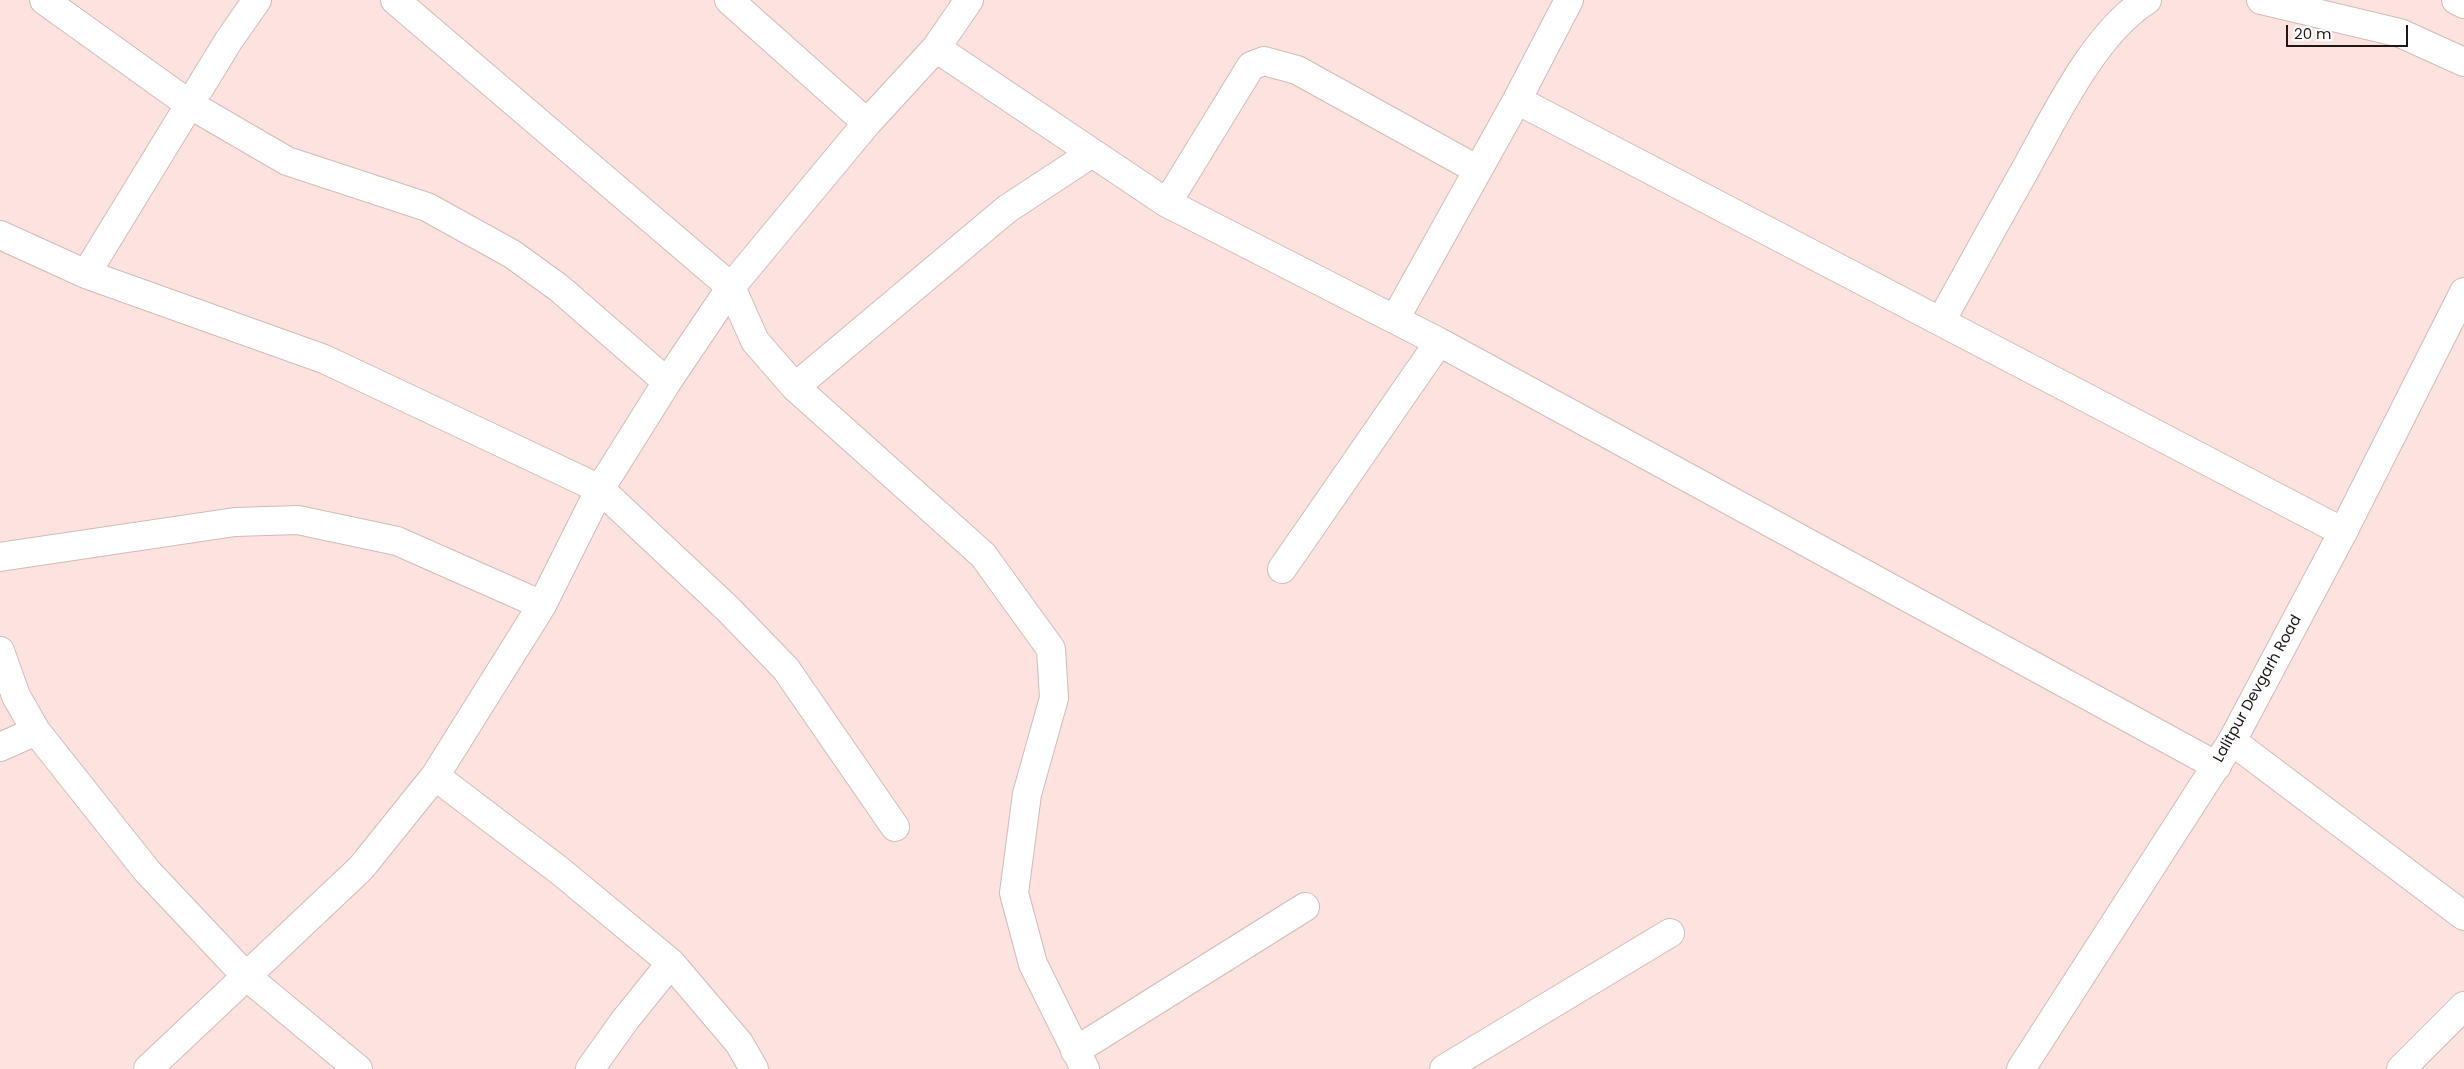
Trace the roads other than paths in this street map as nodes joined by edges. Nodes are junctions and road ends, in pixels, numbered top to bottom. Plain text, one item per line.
1 (44, 0) edge
2 (257, 0) edge
3 (395, 0) edge
4 (729, 0) edge
5 (968, 0) edge
6 (1569, 0) edge
7 (2147, 0) edge
8 (2261, 0) edge
9 (2456, 0) edge
10 (2464, 4) edge
11 (936, 48) junction
12 (2464, 62) edge
13 (1517, 100) junction
14 (189, 104) junction
15 (867, 123) junction
16 (1092, 153) junction
17 (1478, 170) junction
18 (1167, 202) junction
19 (0, 235) edge
20 (86, 274) junction
21 (732, 287) junction
22 (2464, 292) edge
23 (1395, 319) junction
24 (1941, 321) junction
25 (1439, 342) junction
26 (667, 382) junction
27 (795, 387) junction
28 (600, 489) junction
29 (2343, 532) junction
30 (0, 557) edge
31 (1282, 569) dead end
32 (542, 605) junction
33 (0, 651) edge
34 (36, 730) junction
35 (2232, 741) junction
36 (0, 747) edge
37 (2217, 766) junction
38 (434, 776) junction
39 (895, 827) dead end
40 (1305, 907) dead end
41 (2464, 916) edge
42 (1670, 932) dead end
43 (671, 963) junction
44 (246, 976) junction
45 (2464, 1006) edge
46 (1080, 1060) edge
47 (148, 1069) edge
48 (358, 1069) edge
49 (590, 1069) edge
50 (754, 1069) edge
51 (1444, 1069) edge
52 (2021, 1069) edge
53 (2401, 1069) edge

1 - 14 street
2 - 14 street
3 - 21 street
4 - 15 street
5 - 11 street
6 - 13 street
7 - 24 street
8 - 12 street
9 - 10 street
11 - 15 street
11 - 16 street
13 - 17 street
13 - 24 street
14 - 20 street
14 - 26 street
15 - 21 street
16 - 18 street
16 - 27 street
17 - 18 street
17 - 23 street
18 - 23 street
19 - 20 street
20 - 28 street
21 - 26 street
21 - 27 street
22 - 29 street, Lalitpur Devgarh Road
23 - 25 street
24 - 29 street
25 - 31 street
25 - 37 street
26 - 28 street
27 - 46 street
28 - 32 street
28 - 39 street
29 - 35 street, Lalitpur Devgarh Road
30 - 32 street
32 - 38 street
33 - 34 street
34 - 36 street
34 - 44 street
35 - 37 street, Lalitpur Devgarh Road
35 - 41 street
37 - 52 street, Lalitpur Devgarh Road
38 - 43 street
38 - 44 street
40 - 46 street
42 - 51 street
43 - 49 street
43 - 50 street
44 - 47 street
44 - 48 street
45 - 53 street

